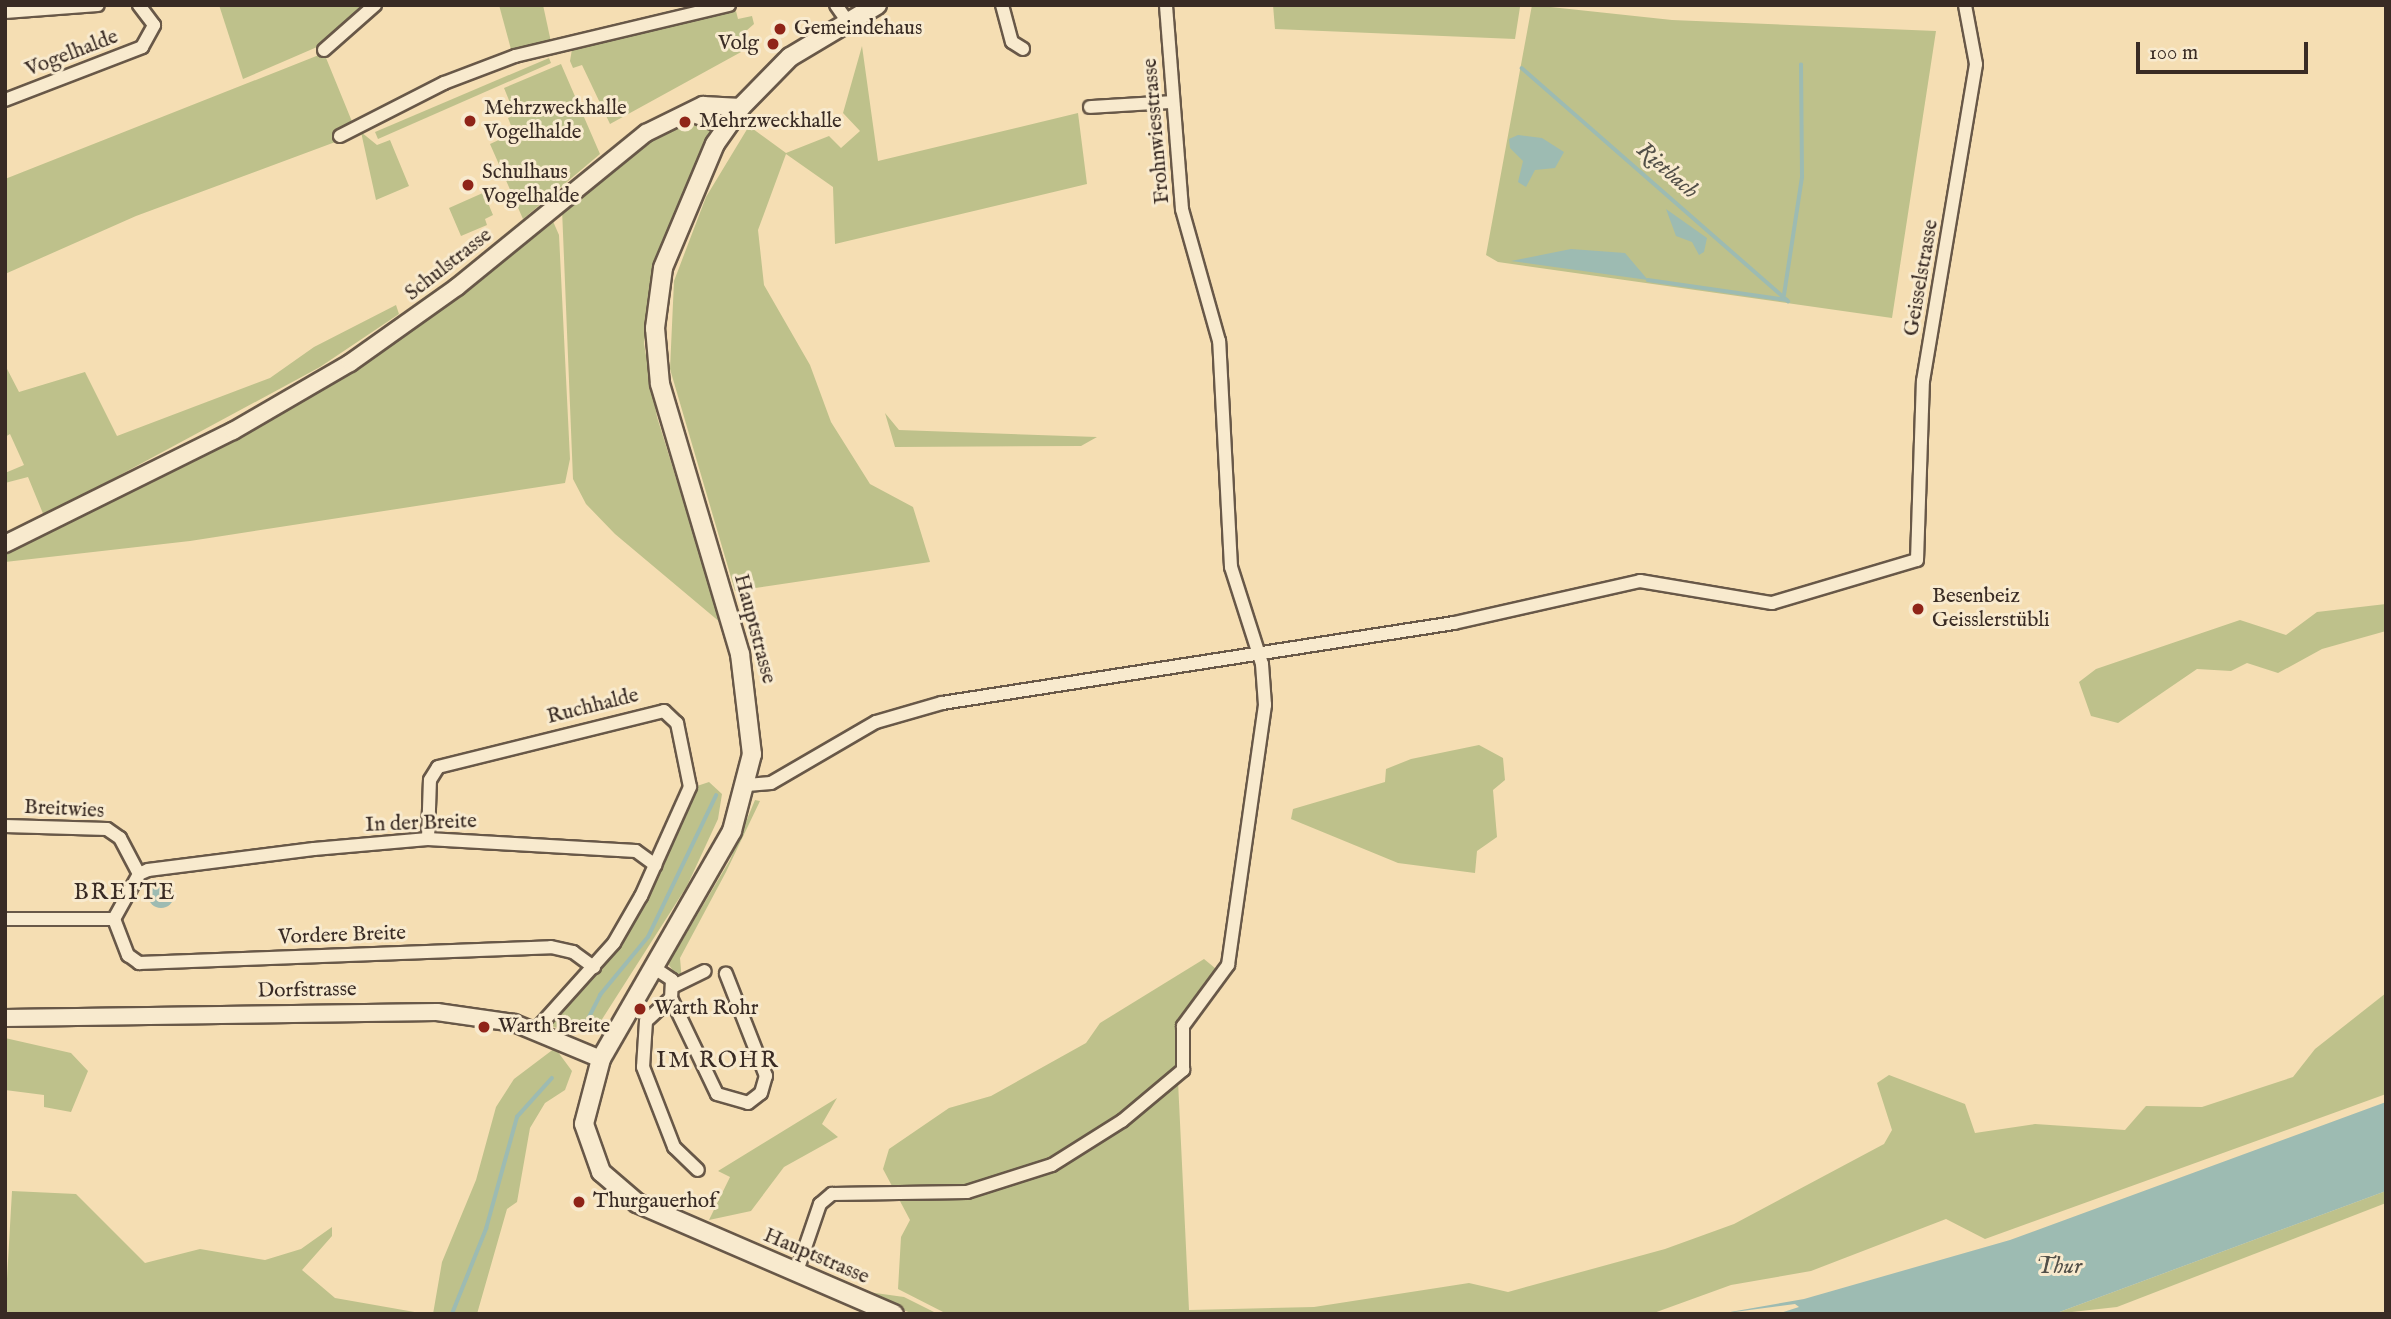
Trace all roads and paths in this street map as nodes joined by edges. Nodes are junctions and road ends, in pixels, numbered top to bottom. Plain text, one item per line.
1 (98, 5) edge
2 (139, 5) edge
3 (375, 5) edge
4 (729, 5) edge
5 (836, 5) edge
6 (877, 5) edge
7 (1002, 5) edge
8 (1166, 5) edge
9 (1965, 5) edge
10 (5, 12) edge
11 (839, 25) junction
12 (1023, 49) dead end
13 (324, 50) dead end
14 (5, 100) edge
15 (1172, 102) junction
16 (1090, 107) dead end
17 (682, 115) junction
18 (737, 119) junction
19 (340, 136) dead end
20 (5, 544) edge
21 (1259, 653) junction
22 (747, 785) junction
23 (5, 826) edge
24 (428, 839) junction
25 (655, 865) junction
26 (139, 874) junction
27 (5, 919) edge
28 (114, 919) junction
29 (594, 967) junction
30 (653, 967) junction
31 (705, 971) dead end
32 (726, 974) dead end
33 (672, 992) junction
34 (5, 1018) edge
35 (536, 1030) junction
36 (601, 1059) junction
37 (698, 1170) dead end
38 (796, 1274) junction
39 (894, 1314) edge

1 - 10 street, Vogelhalde
2 - 14 street, Vogelhalde
3 - 13 street
4 - 19 street
5 - 11 street
6 - 11 main road, Hauptstrasse
7 - 12 street
8 - 15 street, Frohnwiesstrasse
9 - 21 street, Geisselstrasse
11 - 18 main road, Hauptstrasse
15 - 16 street
15 - 21 street, Frohnwiesstrasse
17 - 18 street
17 - 18 street, Schulstrasse
17 - 20 street, Schulstrasse
18 - 22 main road, Hauptstrasse
21 - 22 street
21 - 38 street, Frohnwiesstrasse
22 - 30 main road, Hauptstrasse
23 - 26 street, Breitwies
24 - 25 street, In der Breite
24 - 25 street, Ruchhalde
24 - 26 street, In der Breite
25 - 29 street
26 - 28 street
27 - 28 street
28 - 29 street, Vordere Breite
29 - 35 street
30 - 33 street
30 - 36 main road, Hauptstrasse
31 - 33 street
32 - 33 street
33 - 37 street
34 - 35 street, Dorfstrasse
35 - 36 street, Dorfstrasse
36 - 38 main road, Hauptstrasse
38 - 39 main road, Hauptstrasse

